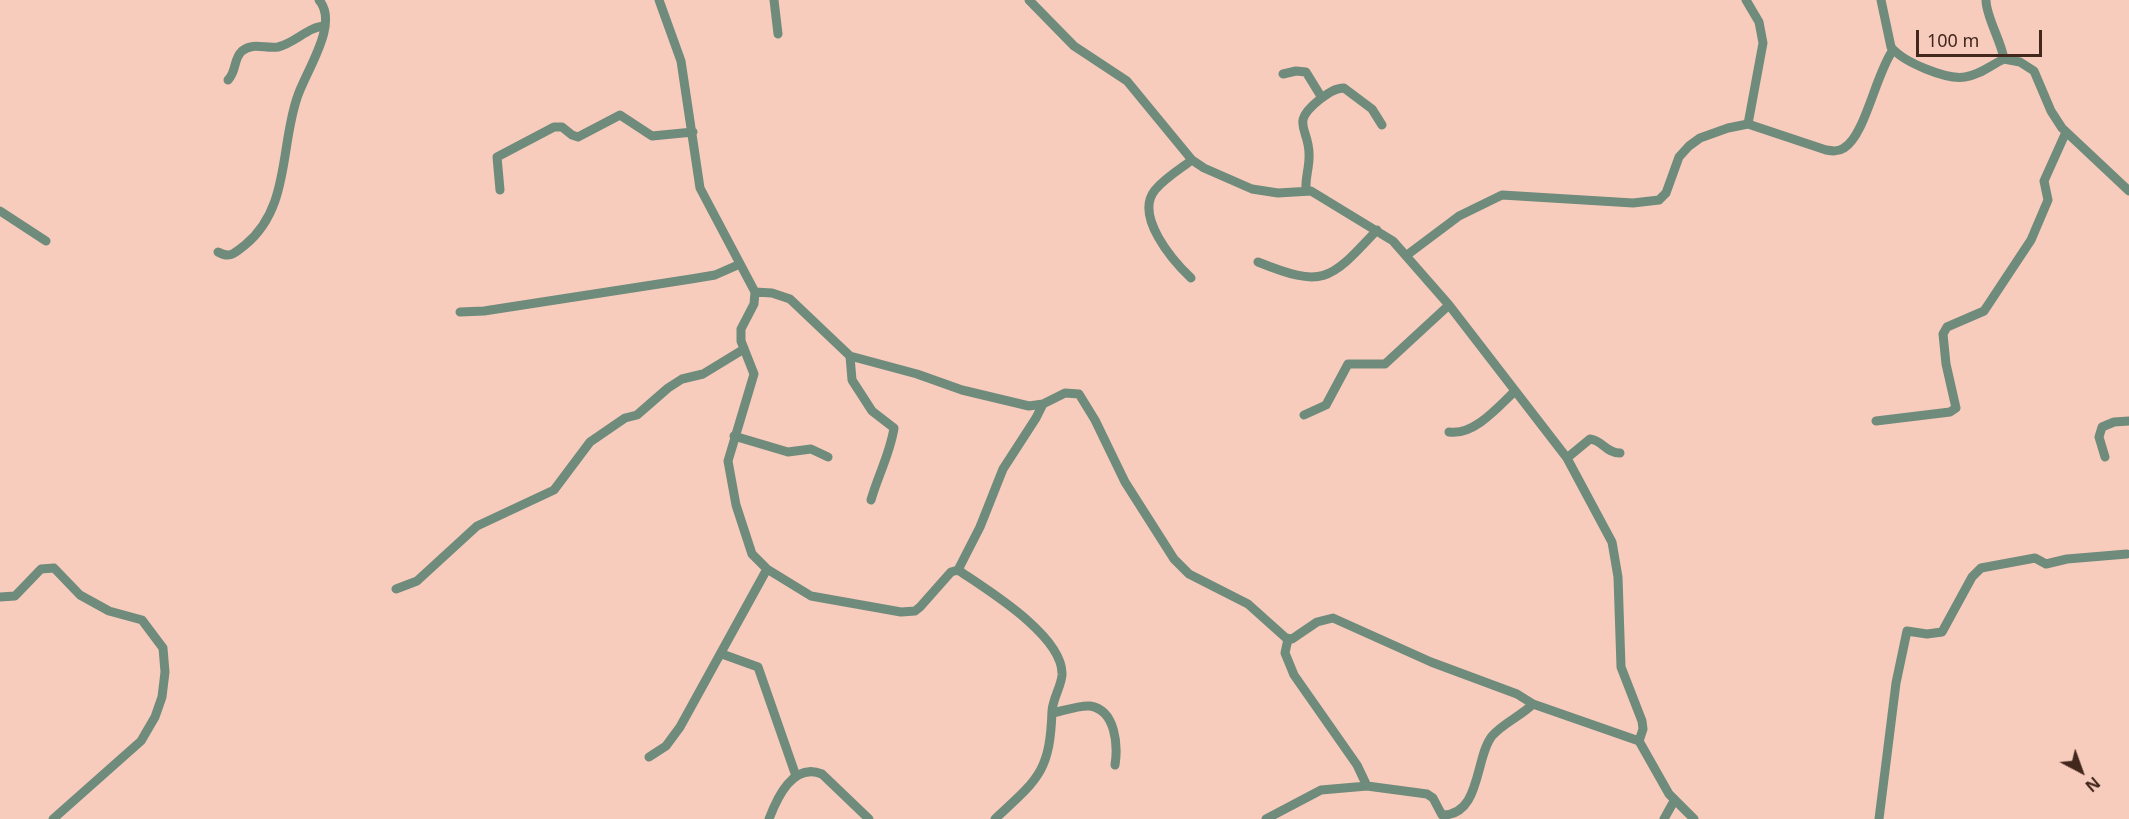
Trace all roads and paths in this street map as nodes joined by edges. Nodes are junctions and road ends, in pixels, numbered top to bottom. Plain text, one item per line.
1 (319, 0) edge
2 (658, 0) edge
3 (774, 0) edge
4 (1029, 0) edge
5 (1746, 0) edge
6 (1881, 0) edge
7 (1986, 0) edge
8 (325, 26) junction
9 (778, 34) dead end
10 (1893, 50) junction
11 (2004, 59) junction
12 (1283, 74) dead end
13 (228, 80) dead end
14 (1322, 98) junction
15 (1748, 124) junction
16 (1382, 125) dead end
17 (693, 132) junction
18 (2066, 132) junction
19 (1192, 160) junction
20 (500, 190) dead end
21 (1306, 190) junction
22 (2129, 191) edge
23 (0, 211) edge
24 (1377, 230) junction
25 (46, 241) dead end
26 (218, 252) dead end
27 (1407, 255) junction
28 (1258, 262) dead end
29 (740, 264) junction
30 (1191, 278) dead end
31 (755, 292) junction
32 (1449, 305) junction
33 (460, 312) dead end
34 (744, 349) junction
35 (850, 356) junction
36 (1515, 391) junction
37 (1042, 404) junction
38 (1304, 415) dead end
39 (1876, 421) dead end
40 (2129, 421) edge
41 (1449, 432) dead end
42 (735, 436) junction
43 (1620, 453) dead end
44 (828, 457) dead end
45 (2105, 457) dead end
46 (1567, 458) junction
47 (871, 500) dead end
48 (2127, 554) dead end
49 (767, 569) junction
50 (958, 570) junction
51 (396, 589) dead end
52 (0, 597) edge
53 (1288, 639) junction
54 (722, 654) junction
55 (1533, 704) junction
56 (1053, 713) junction
57 (1639, 741) junction
58 (649, 757) dead end
59 (1115, 765) dead end
60 (796, 776) junction
61 (1367, 786) junction
62 (1674, 801) junction
63 (1442, 817) edge
64 (53, 819) edge
65 (769, 819) edge
66 (869, 819) edge
67 (995, 819) edge
68 (1266, 819) edge
69 (1664, 819) edge
70 (1694, 819) edge
71 (1879, 819) edge

1 - 8 street
2 - 17 street
3 - 9 street
4 - 19 street
5 - 15 street
6 - 10 street
7 - 11 street
8 - 13 street
8 - 26 street
10 - 11 street
10 - 15 street
11 - 18 street
12 - 14 street
14 - 16 street
14 - 21 street
15 - 27 street
17 - 20 street
17 - 29 street
18 - 22 street
18 - 39 street
19 - 21 street
19 - 30 street
21 - 24 street
23 - 25 street
24 - 27 street
24 - 28 street
27 - 32 street
29 - 31 street
29 - 33 street
31 - 34 street
31 - 35 street
32 - 36 street
32 - 38 street
34 - 42 street
34 - 51 street
35 - 37 street
35 - 47 street
36 - 41 street
36 - 46 street
37 - 50 street
37 - 53 street
40 - 45 street
42 - 44 street
42 - 49 street
43 - 46 street
46 - 57 street
48 - 71 street
49 - 50 street
49 - 54 street
50 - 56 street
52 - 64 street
53 - 55 street
53 - 61 street
54 - 58 street
54 - 60 street
55 - 57 street
55 - 63 street
56 - 59 street
56 - 67 street
57 - 62 street
60 - 65 street
60 - 66 street
61 - 63 street
61 - 68 street
62 - 69 street
62 - 70 street

